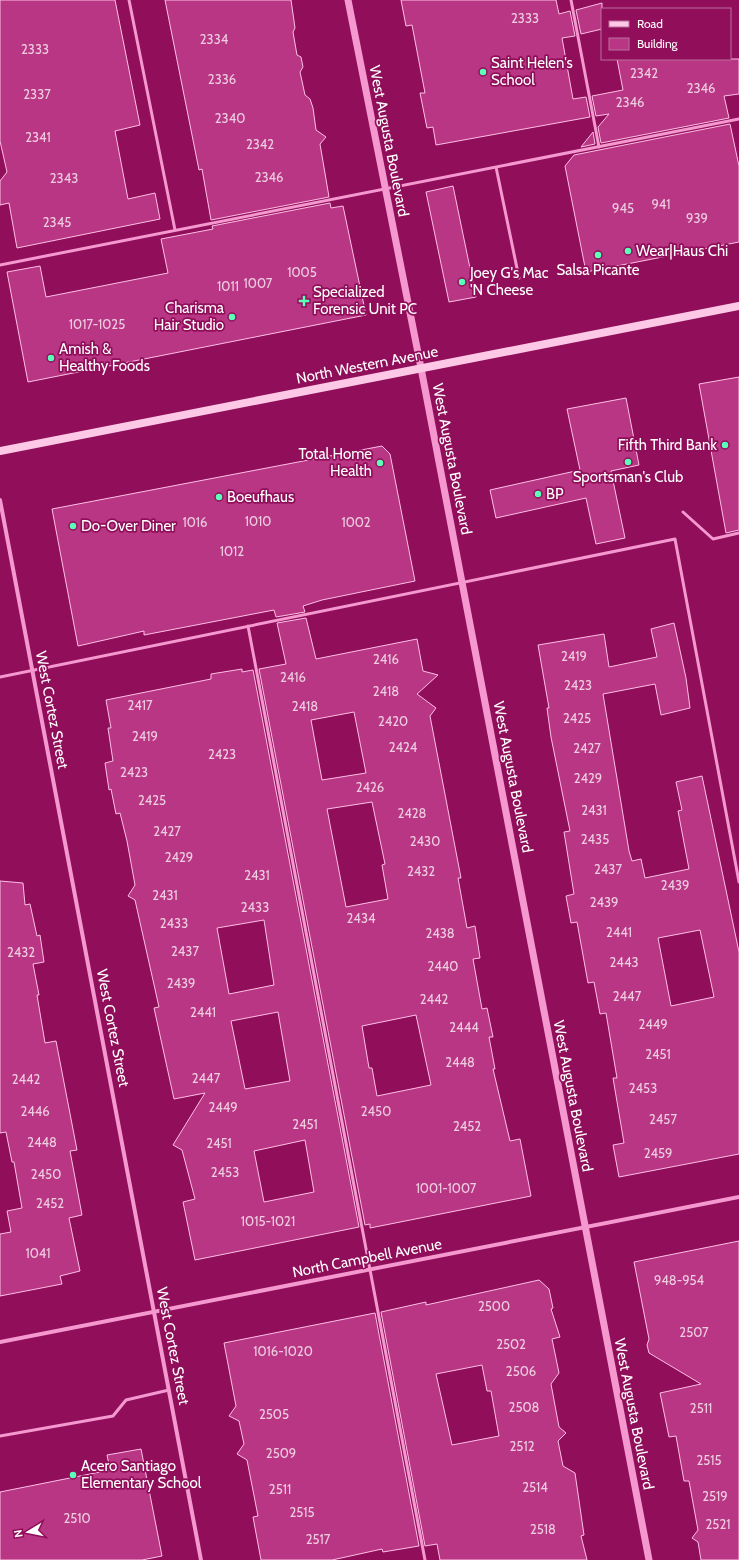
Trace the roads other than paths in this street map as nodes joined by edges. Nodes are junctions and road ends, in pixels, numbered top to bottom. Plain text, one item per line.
1 (129, 0) edge
2 (348, 0) edge
3 (571, 0) edge
4 (739, 119) edge
5 (600, 147) junction
6 (496, 167) junction
7 (386, 189) junction
8 (175, 230) junction
9 (0, 265) edge
10 (519, 278) dead end
11 (739, 306) edge
12 (421, 368) junction
13 (0, 451) edge
14 (0, 500) edge
15 (683, 512) dead end
16 (739, 533) edge
17 (462, 582) junction
18 (248, 626) junction
19 (32, 670) junction
20 (0, 677) edge
21 (739, 882) edge
22 (739, 1197) edge
23 (585, 1227) junction
24 (370, 1269) junction
25 (154, 1312) junction
26 (0, 1342) edge
27 (169, 1390) junction
28 (0, 1436) edge
29 (201, 1560) edge
30 (426, 1560) edge
31 (649, 1560) edge

1 - 8 lane
2 - 7 street, West Augusta Boulevard
3 - 5 lane
4 - 5 lane
5 - 6 lane
6 - 7 lane
6 - 10 lane
7 - 8 lane
7 - 12 street, West Augusta Boulevard
8 - 9 lane
11 - 12 main road, North Western Avenue
12 - 13 main road, North Western Avenue
12 - 17 street, West Augusta Boulevard
14 - 19 street, West Cortez Street
15 - 16 lane
17 - 18 lane
17 - 21 lane
17 - 23 street, West Augusta Boulevard
18 - 19 lane
18 - 24 lane
19 - 20 lane
19 - 25 street, West Cortez Street
22 - 23 street, North Campbell Avenue
23 - 24 street, North Campbell Avenue
23 - 31 street, West Augusta Boulevard
24 - 25 street, North Campbell Avenue
24 - 30 lane
25 - 26 street, North Campbell Avenue
25 - 27 street, West Cortez Street
27 - 28 lane
27 - 29 street, West Cortez Street

